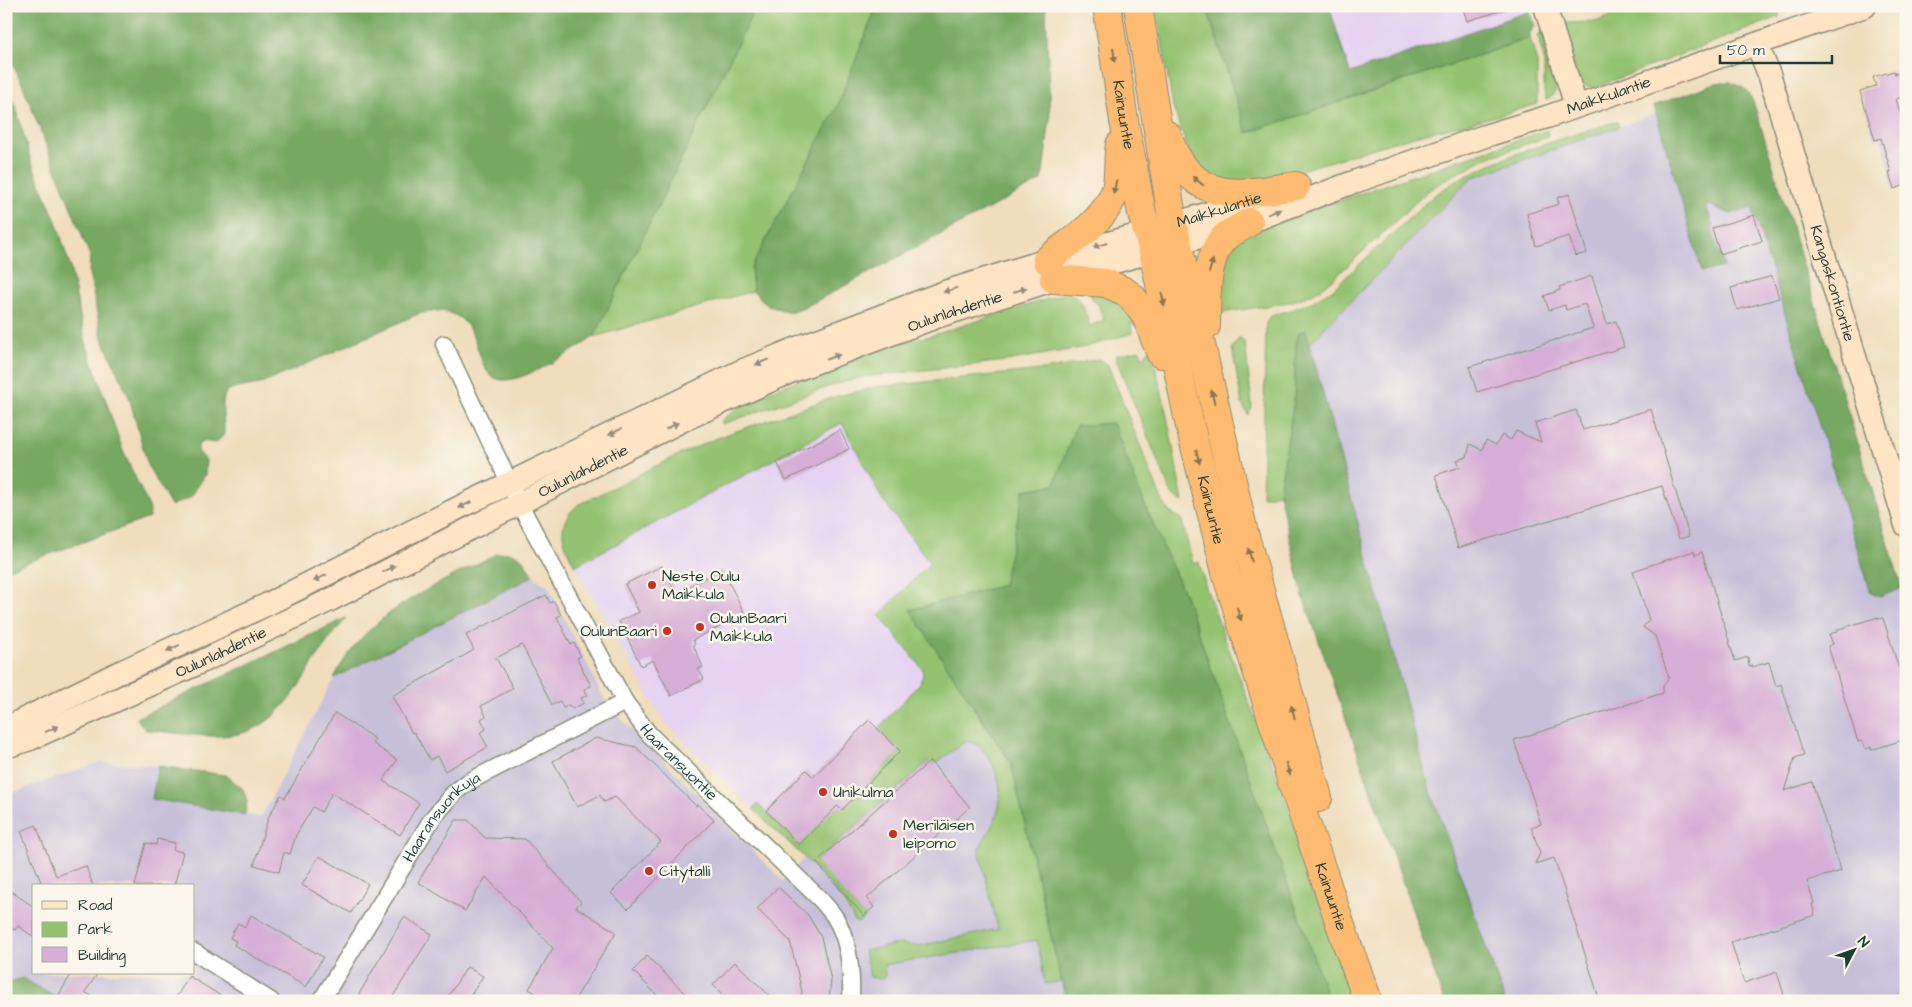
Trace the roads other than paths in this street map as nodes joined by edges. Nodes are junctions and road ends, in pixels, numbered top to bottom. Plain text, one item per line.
1 (1107, 6) edge
2 (1138, 6) edge
3 (1545, 6) edge
4 (1865, 6) edge
5 (1757, 44) junction
6 (1576, 106) junction
7 (1154, 107) junction
8 (1124, 121) junction
9 (1351, 183) junction
10 (1296, 186) junction
11 (1249, 222) junction
12 (1163, 238) junction
13 (1050, 270) junction
14 (444, 344) dead end
15 (1206, 367) junction
16 (1190, 426) junction
17 (514, 493) junction
18 (1904, 511) edge
19 (626, 702) junction
20 (6, 728) edge
21 (6, 747) edge
22 (195, 953) edge
23 (271, 1001) edge
24 (321, 1001) edge
25 (851, 1001) edge
26 (1368, 1001) edge
27 (1388, 1001) edge

1 -> 8 highway, Kainuuntie
2 - 7 highway, Kainuuntie
3 - 6 main road
4 - 5 main road, Maikkulantie
5 - 6 main road, Maikkulantie
5 - 18 main road, Kangaskontiontie
6 - 9 main road, Maikkulantie
10 -> 7 highway
7 - 12 highway, Kainuuntie
8 - 12 highway, Kainuuntie
8 -> 13 highway
9 - 10 main road, Maikkulantie
11 -> 9 main road, Maikkulantie
10 - 12 main road, Maikkulantie
11 - 12 main road, Maikkulantie
15 -> 11 highway
12 - 13 main road, Oulunlahdentie
12 - 15 highway, Kainuuntie
12 -> 16 highway, Kainuuntie
13 - 16 highway
13 - 17 main road, Oulunlahdentie
14 - 17 street, Haaransuontie
27 -> 15 highway, Kainuuntie
16 -> 26 highway, Kainuuntie
17 - 19 street, Haaransuontie
17 -> 20 main road, Oulunlahdentie
21 -> 17 main road, Oulunlahdentie
19 - 24 street, Haaransuonkuja
19 - 25 street, Haaransuontie
22 - 23 street

